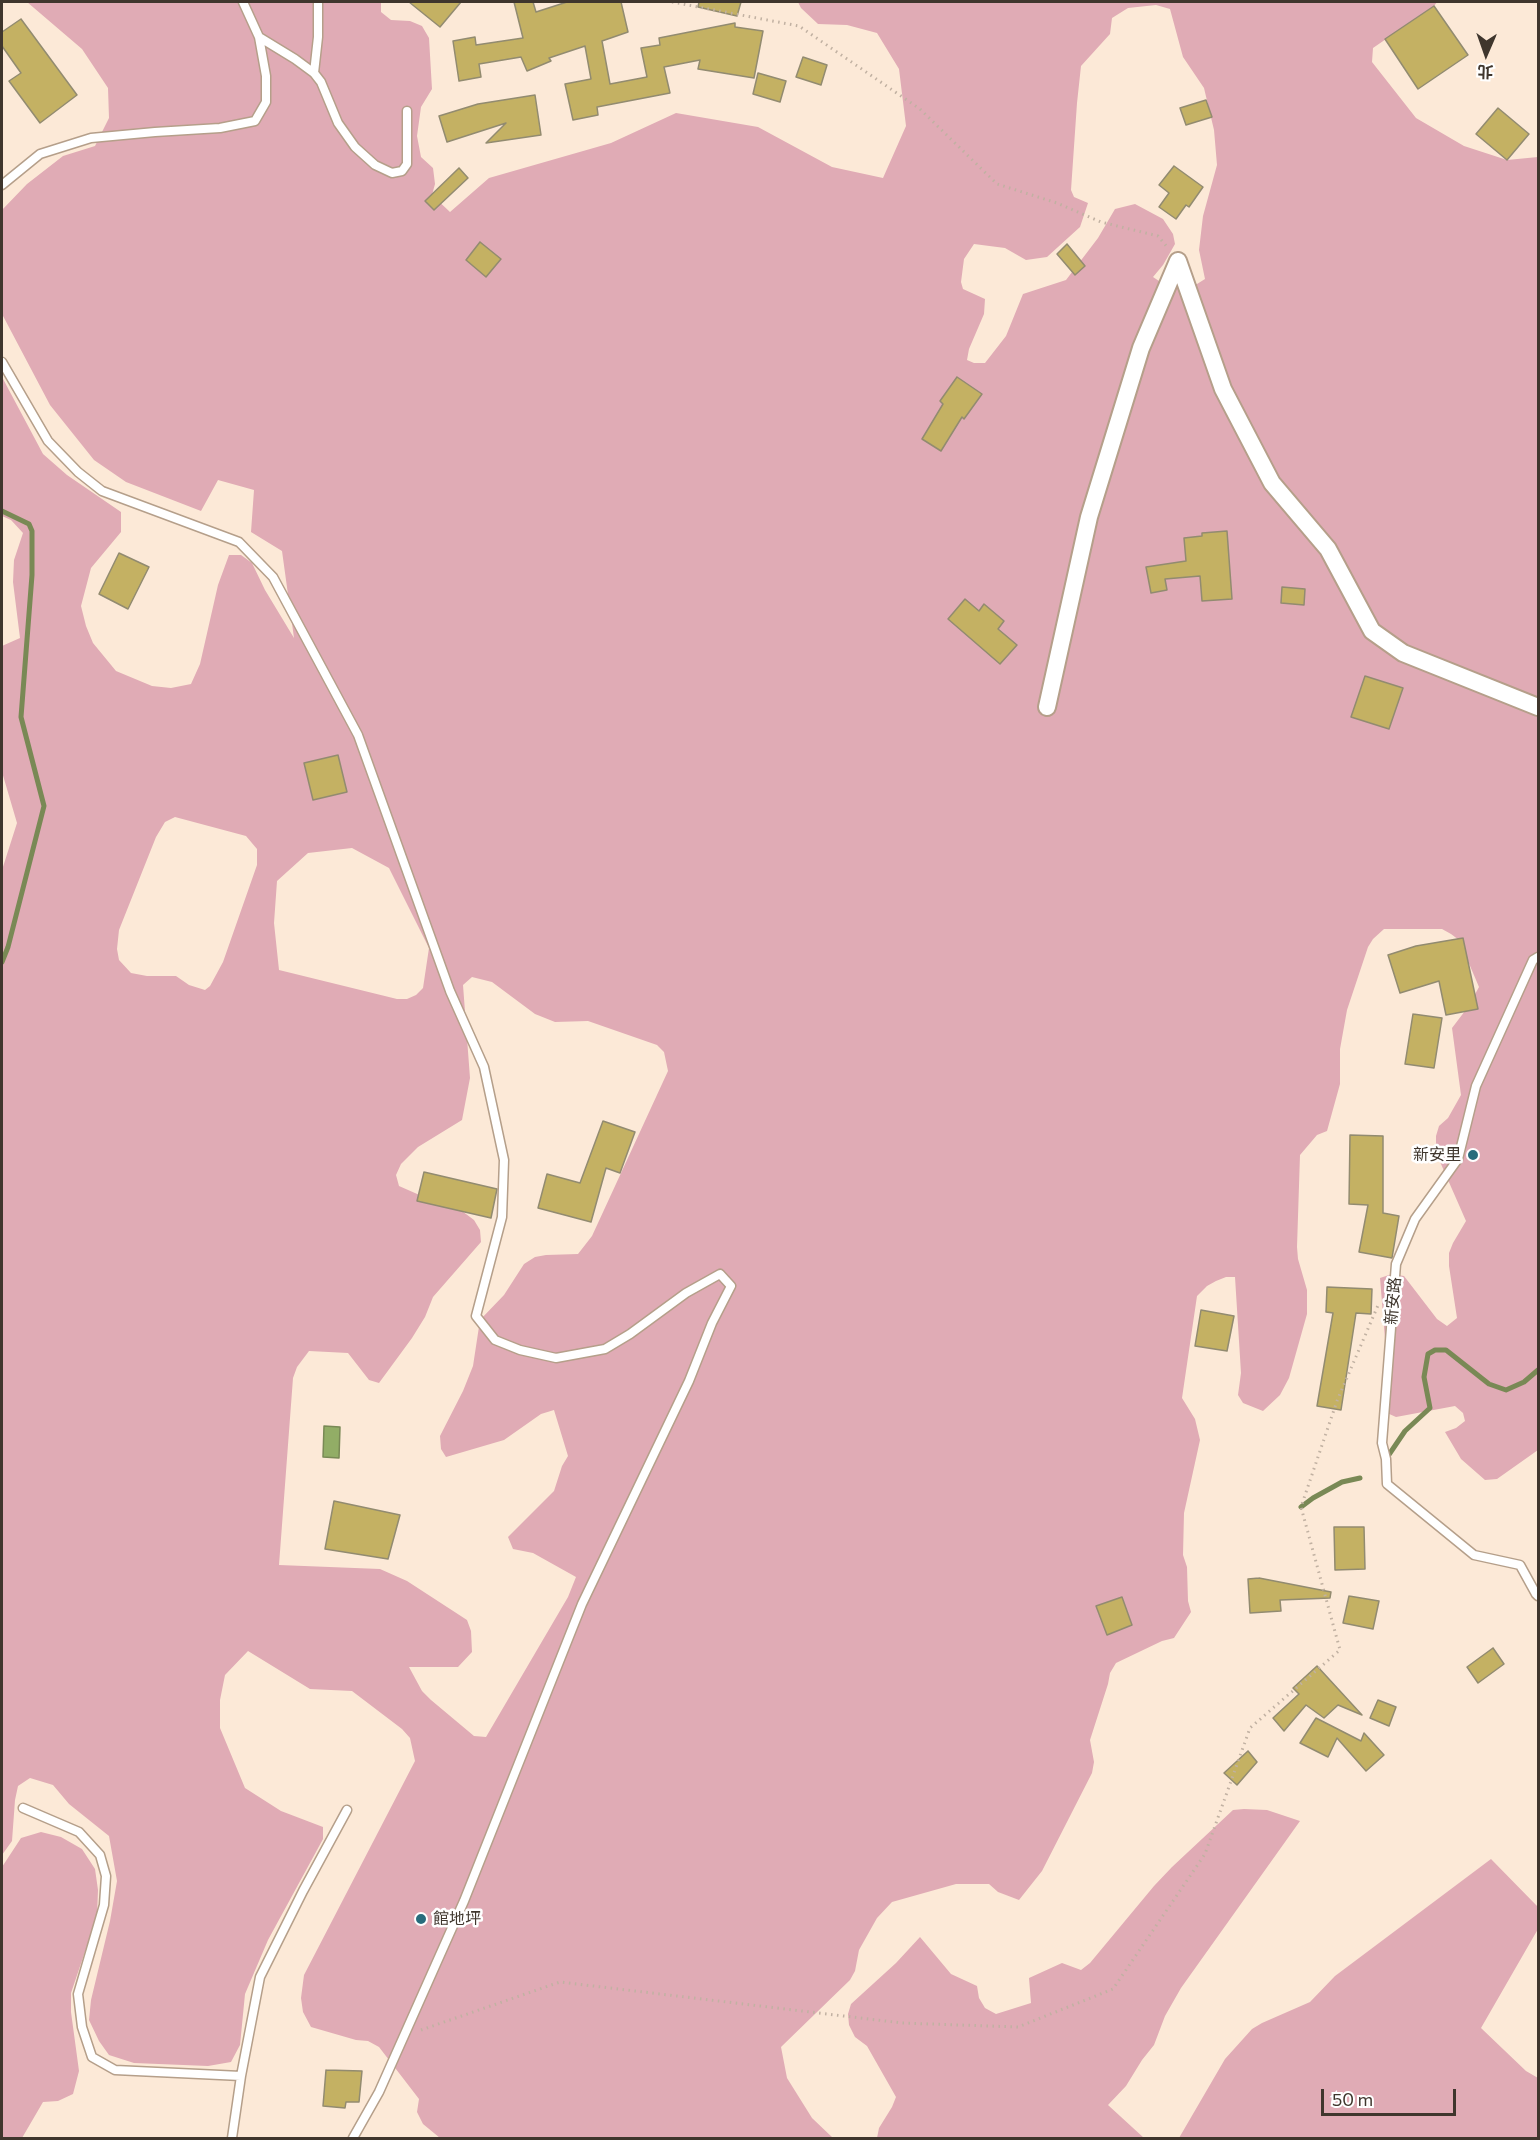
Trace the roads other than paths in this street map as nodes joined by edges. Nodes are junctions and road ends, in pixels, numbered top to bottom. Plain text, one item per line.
1 (243, 2) edge
2 (318, 2) edge
3 (259, 37) junction
4 (314, 73) junction
5 (407, 111) dead end
6 (2, 185) edge
7 (2, 362) edge
8 (1047, 707) dead end
9 (1539, 707) edge
10 (1539, 957) edge
11 (1539, 1596) edge
12 (23, 1808) dead end
13 (347, 1810) dead end
14 (241, 2076) junction
15 (232, 2139) edge
16 (353, 2139) edge

1 - 3 lane
2 - 4 lane
3 - 4 lane
3 - 6 lane
4 - 5 lane
7 - 16 lane
8 - 9 street
10 - 11 lane, 新安路
12 - 14 lane
13 - 14 lane
14 - 15 lane

